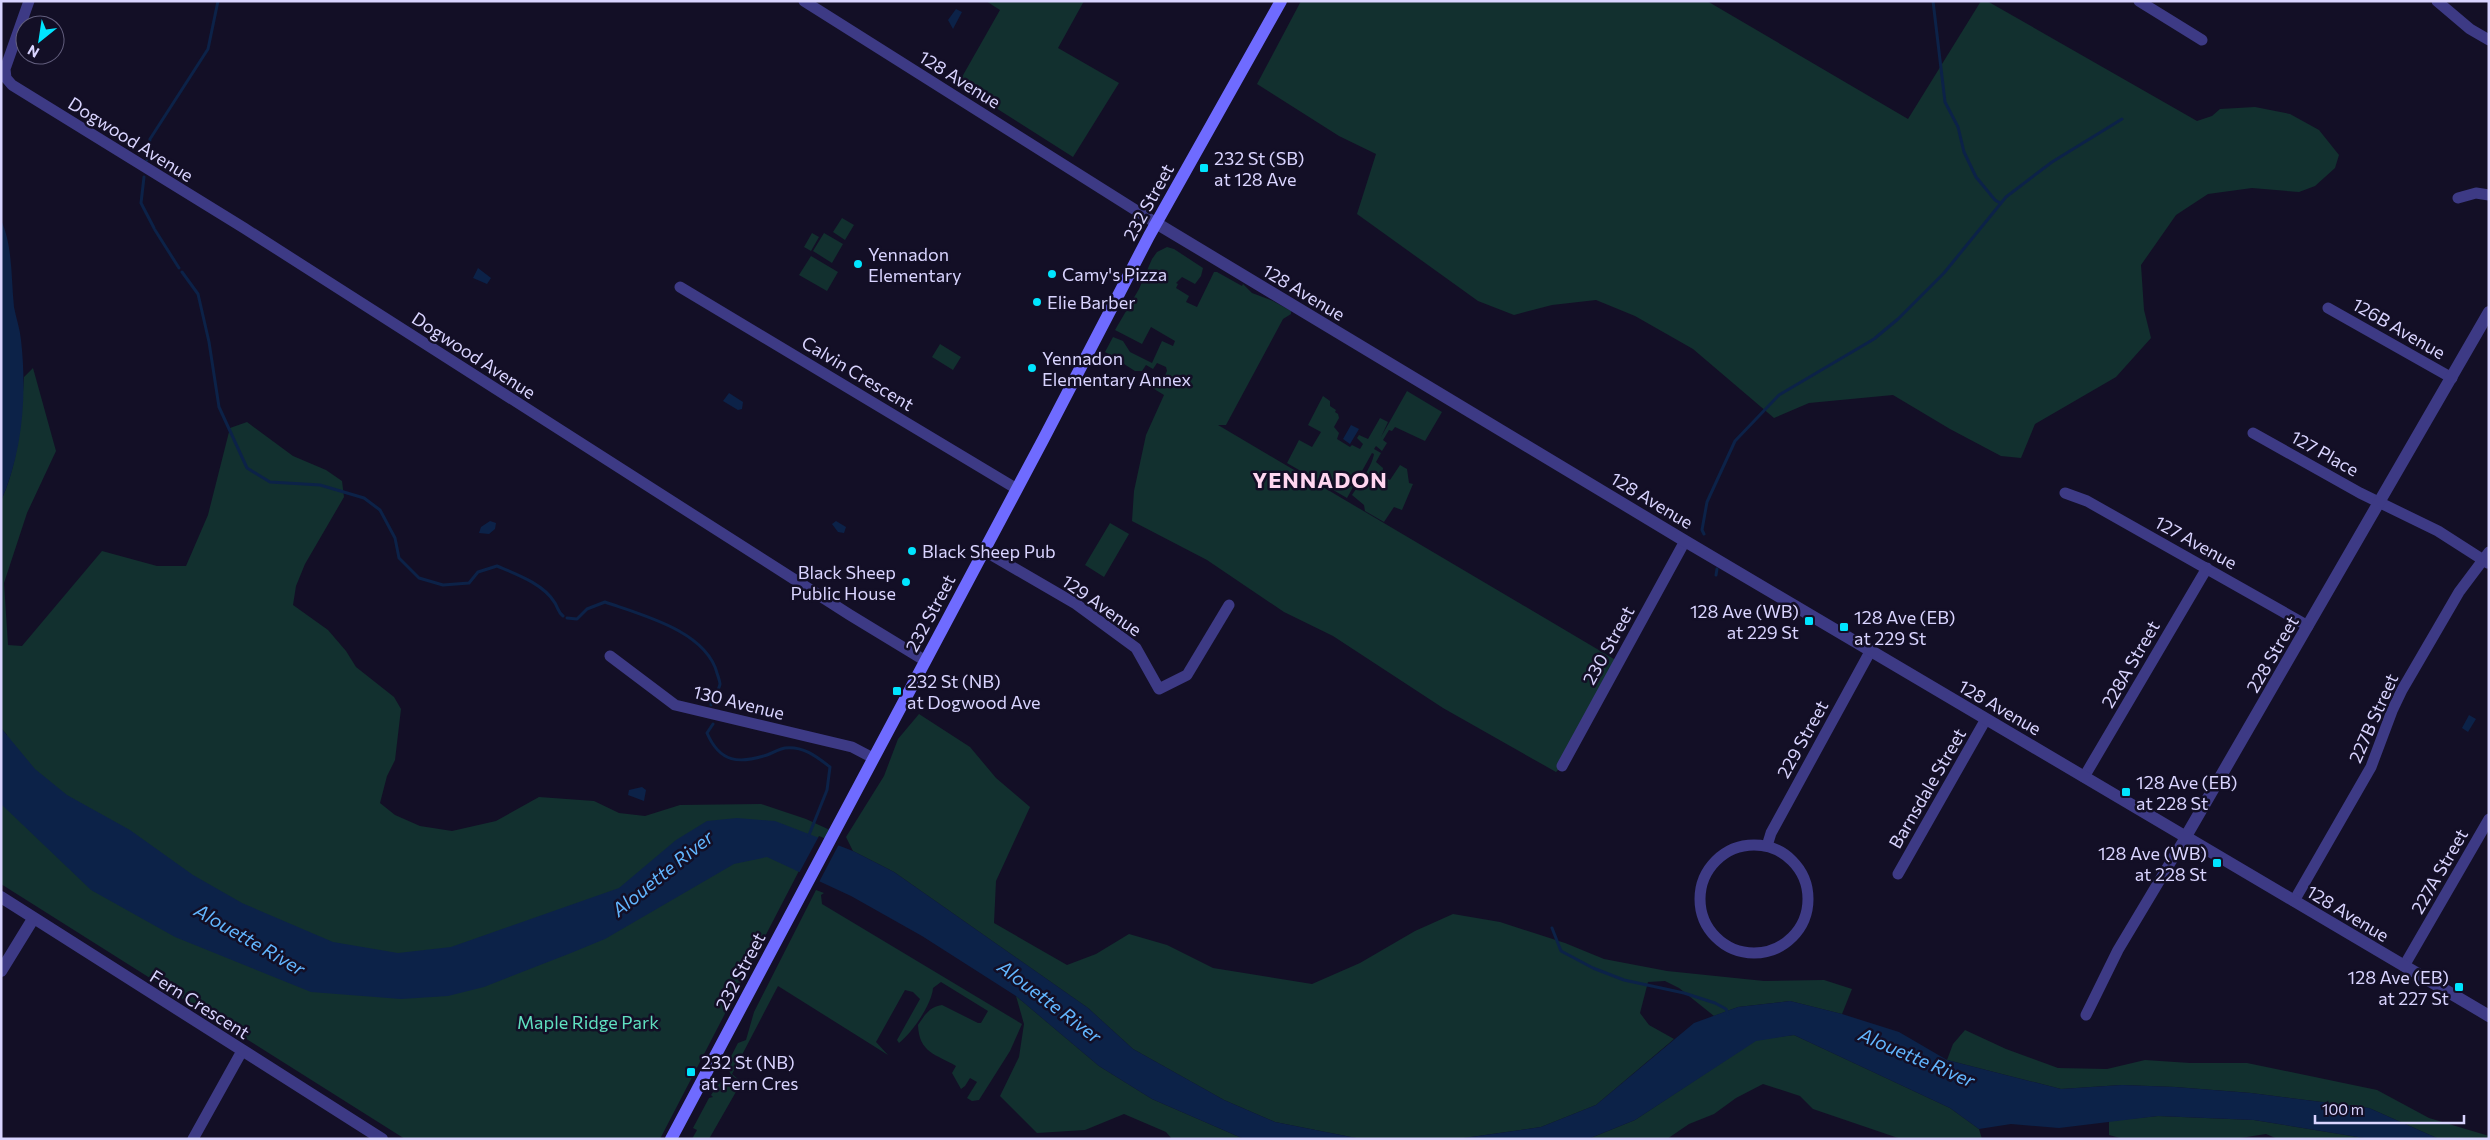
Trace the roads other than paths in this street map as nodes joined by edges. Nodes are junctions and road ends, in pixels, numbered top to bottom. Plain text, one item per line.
1 (29, 1) edge
2 (804, 1) edge
3 (1281, 1) edge
4 (2139, 1) edge
5 (2437, 1) edge
6 (2202, 40) dead end
7 (2489, 40) edge
8 (2489, 195) edge
9 (2458, 198) dead end
10 (1156, 224) junction
11 (680, 287) dead end
12 (2328, 308) dead end
13 (2489, 312) edge
14 (2452, 378) junction
15 (2253, 433) dead end
16 (1017, 489) junction
17 (2065, 493) dead end
18 (2380, 502) junction
19 (1685, 540) junction
20 (983, 550) junction
21 (2487, 558) edge
22 (2207, 568) junction
23 (1229, 605) dead end
24 (2308, 626) junction
25 (1870, 650) junction
26 (610, 656) dead end
27 (924, 660) junction
28 (1986, 719) junction
29 (873, 758) junction
30 (1562, 766) dead end
31 (2084, 777) junction
32 (2489, 819) edge
33 (2185, 838) junction
34 (1767, 846) junction
35 (1898, 874) dead end
36 (1, 897) edge
37 (2294, 902) junction
38 (34, 919) junction
39 (2404, 966) junction
40 (1, 971) edge
41 (2086, 1015) dead end
42 (2489, 1016) edge
43 (242, 1051) junction
44 (193, 1139) edge
45 (382, 1139) edge
46 (671, 1139) edge

1 - 27 street, Dogwood Avenue
2 - 10 street, 128 Avenue
3 - 10 main road, 232 Street
4 - 6 street
5 - 7 street
8 - 9 street
10 - 16 main road, 232 Street
10 - 19 street, 128 Avenue
11 - 16 street, Calvin Crescent
12 - 14 street, 126B Avenue
13 - 14 street, 228 Street
14 - 18 street, 228 Street
15 - 18 street, 127 Place
16 - 20 main road, 232 Street
17 - 22 street, 127 Avenue
18 - 21 street
18 - 24 street, 228 Street
19 - 25 street, 128 Avenue
19 - 30 street, 230 Street
20 - 23 street, 129 Avenue
20 - 27 main road, 232 Street
21 - 37 street, 227B Street
22 - 24 street, 127 Avenue
22 - 31 street, 228A Street
24 - 33 street, 228 Street
25 - 28 street, 128 Avenue
25 - 34 street, 229 Street
26 - 29 street, 130 Avenue
27 - 29 main road, 232 Street
28 - 31 street, 128 Avenue
28 - 35 street, Barnsdale Street
29 - 46 main road, 232 Street
31 - 33 street, 128 Avenue
32 - 39 street, 227A Street
33 - 37 street, 128 Avenue
33 - 41 street, 228 Street
34 - 34 street
36 - 38 street, Fern Crescent
37 - 39 street, 128 Avenue
38 - 40 street
38 - 43 street, Fern Crescent
39 - 42 street, 128 Avenue
43 - 44 street
43 - 45 street, Fern Crescent

